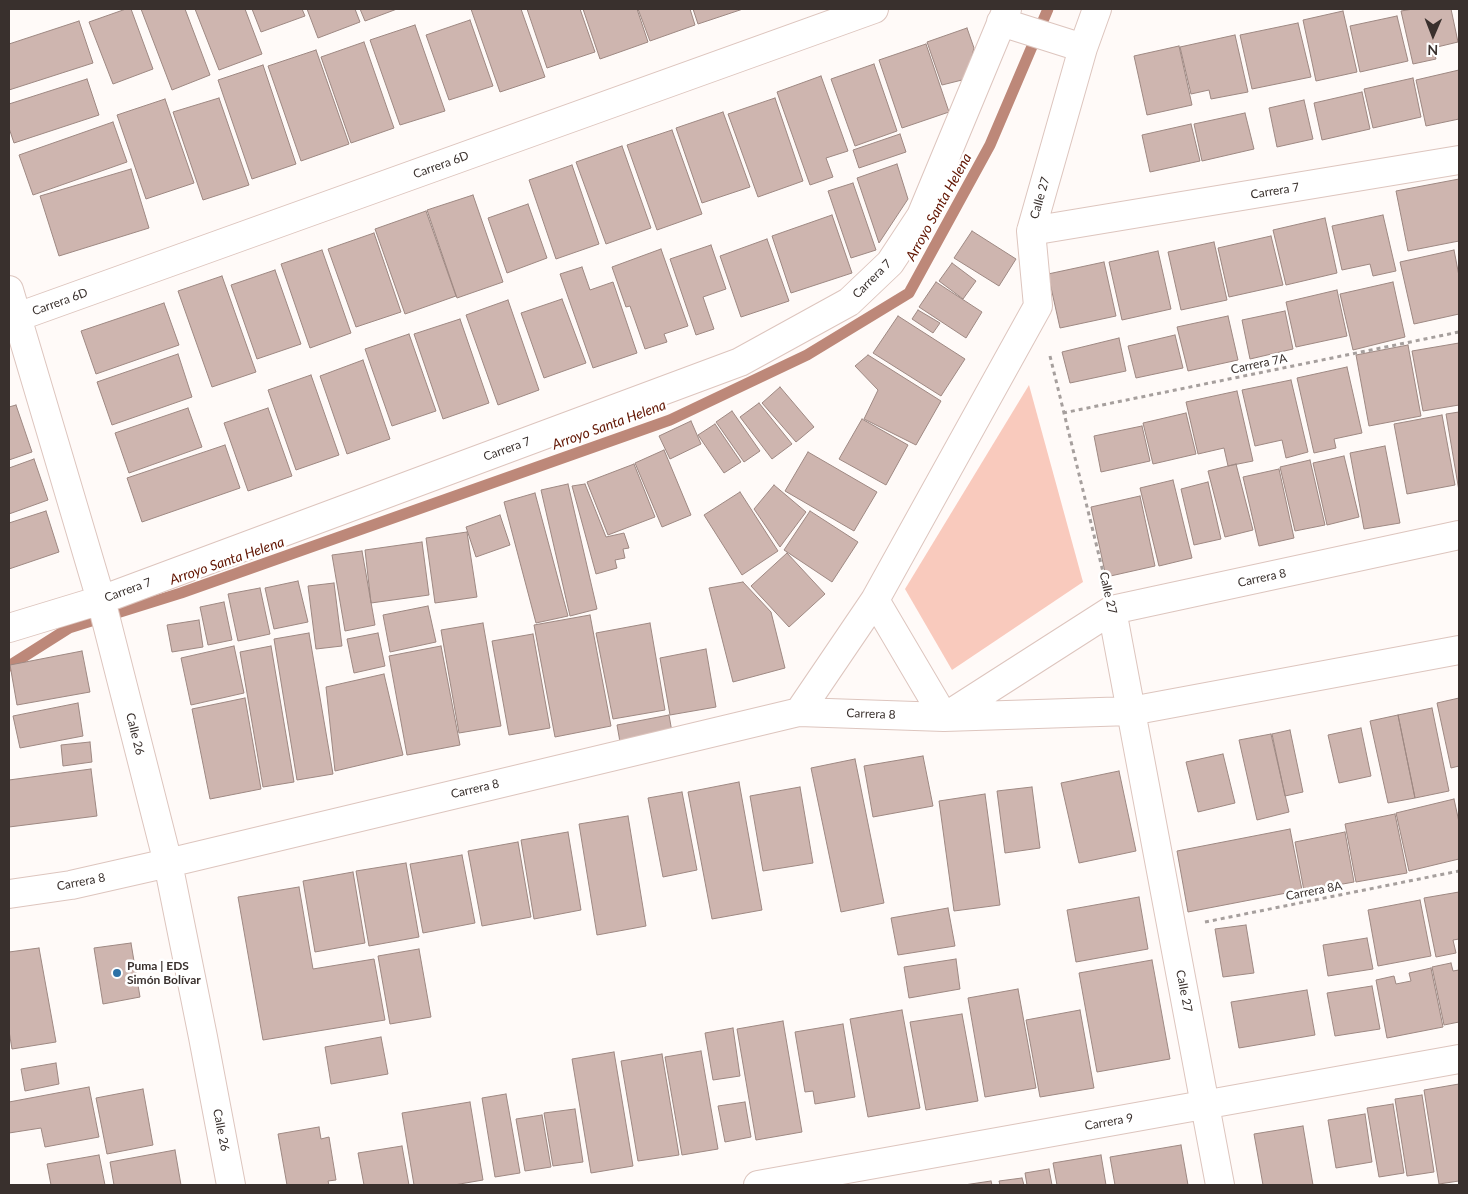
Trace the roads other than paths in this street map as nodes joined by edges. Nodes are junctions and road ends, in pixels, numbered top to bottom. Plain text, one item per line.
1 (874, 9) edge
2 (1097, 9) edge
3 (1010, 20) edge
4 (1072, 44) junction
5 (1459, 160) edge
6 (1031, 231) junction
7 (9, 290) edge
8 (13, 319) edge
9 (1459, 535) edge
10 (101, 600) junction
11 (875, 600) junction
12 (1112, 610) junction
13 (9, 628) edge
14 (1459, 650) edge
15 (1131, 710) junction
16 (799, 712) junction
17 (944, 717) junction
18 (168, 863) junction
19 (9, 894) edge
20 (1459, 1059) edge
21 (1205, 1105) junction
22 (231, 1185) edge
23 (758, 1185) edge
24 (1220, 1185) edge

1 - 8 street, Carrera 6D
2 - 4 street, Calle 27
3 - 4 street
3 - 10 street, Carrera 7
4 - 6 street, Calle 27
5 - 6 street, Carrera 7
6 - 11 street, Calle 27
7 - 8 street, Calle 26
8 - 10 street, Calle 26
9 - 12 street, Carrera 8
10 - 13 street, Carrera 7
10 - 18 street, Calle 26
11 - 16 street
11 - 17 street
12 - 15 street, Calle 27
12 - 17 street, Carrera 8
14 - 15 street, Carrera 8
15 - 17 street, Carrera 8
15 - 21 street, Calle 27
16 - 17 street, Carrera 8
16 - 18 street, Carrera 8
18 - 19 street, Carrera 8
18 - 22 street, Calle 26
20 - 21 street, Carrera 9
21 - 23 street, Carrera 9
21 - 24 street, Calle 27

